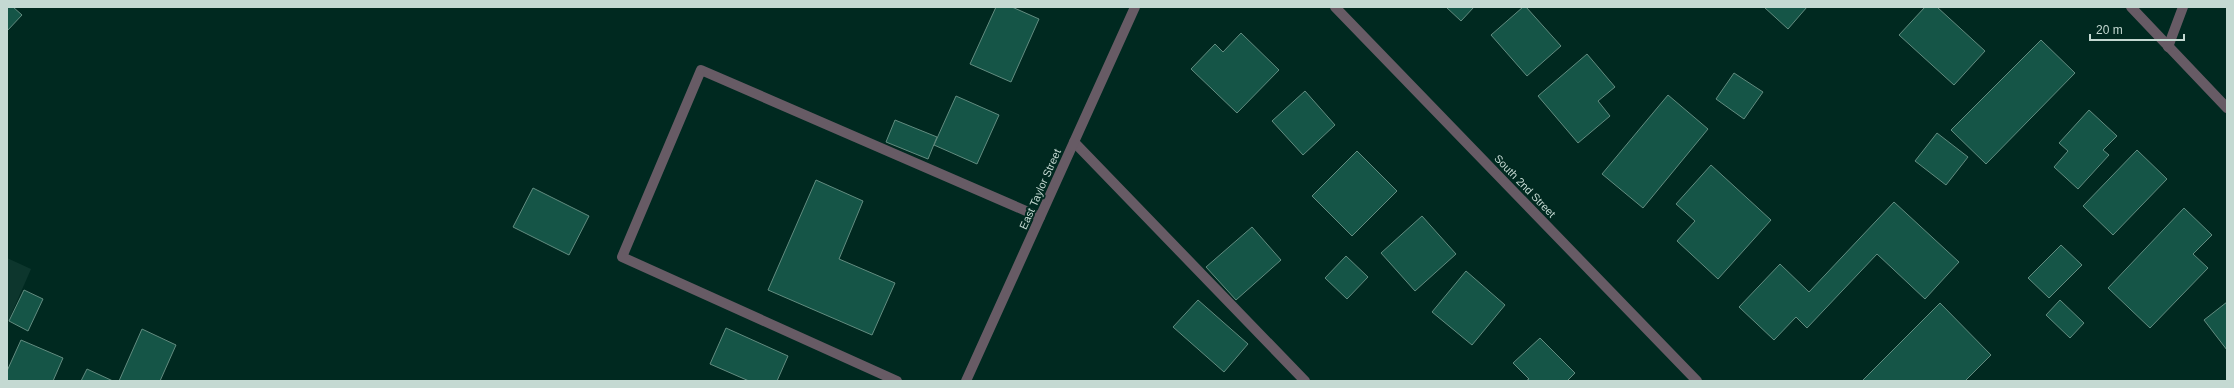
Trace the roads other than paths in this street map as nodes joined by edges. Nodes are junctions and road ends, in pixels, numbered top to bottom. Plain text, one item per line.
1 (1135, 7) edge
2 (1335, 7) edge
3 (2131, 7) edge
4 (2183, 7) edge
5 (2168, 47) junction
6 (2227, 108) edge
7 (1074, 142) junction
8 (1040, 217) junction
9 (898, 381) edge
10 (966, 381) edge
11 (1305, 381) edge
12 (1697, 381) edge

1 - 7 street, East Taylor Street
2 - 12 street, South 2nd Street
3 - 5 street
4 - 5 street
5 - 6 street
7 - 8 street, East Taylor Street
7 - 11 street
8 - 9 street
8 - 10 street, East Taylor Street

